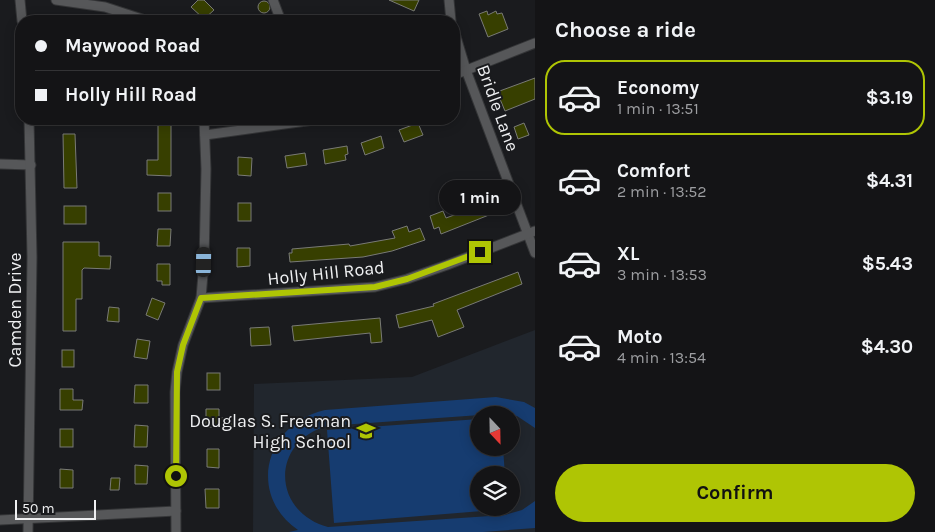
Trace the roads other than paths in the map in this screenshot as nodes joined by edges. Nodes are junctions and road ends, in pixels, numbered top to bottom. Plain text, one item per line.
1 (20, 0) edge
2 (56, 0) edge
3 (273, 0) edge
4 (449, 0) edge
5 (21, 15) edge
6 (130, 15) edge
7 (279, 15) edge
8 (450, 15) edge
9 (535, 43) edge
10 (460, 50) edge
11 (466, 70) junction
12 (460, 72) edge
13 (29, 125) edge
14 (204, 125) edge
15 (269, 125) edge
16 (205, 135) junction
17 (0, 164) edge
18 (31, 165) junction
19 (531, 232) edge
20 (535, 253) edge
21 (201, 298) junction
22 (176, 511) junction
23 (0, 520) edge
24 (29, 520) junction
25 (28, 532) edge
26 (176, 532) edge

1 - 5 street
2 - 6 street
3 - 7 street
4 - 8 street
9 - 11 street
10 - 11 street, Bridle Lane
11 - 12 street
11 - 19 street, Bridle Lane
13 - 18 street, Camden Drive
14 - 16 street
15 - 16 street
16 - 21 street
17 - 18 street
18 - 24 street, Camden Drive
19 - 20 street, Bridle Lane
19 - 21 street, Holly Hill Road
21 - 22 street
22 - 24 street
22 - 26 street
23 - 24 street
24 - 25 street, Camden Drive

